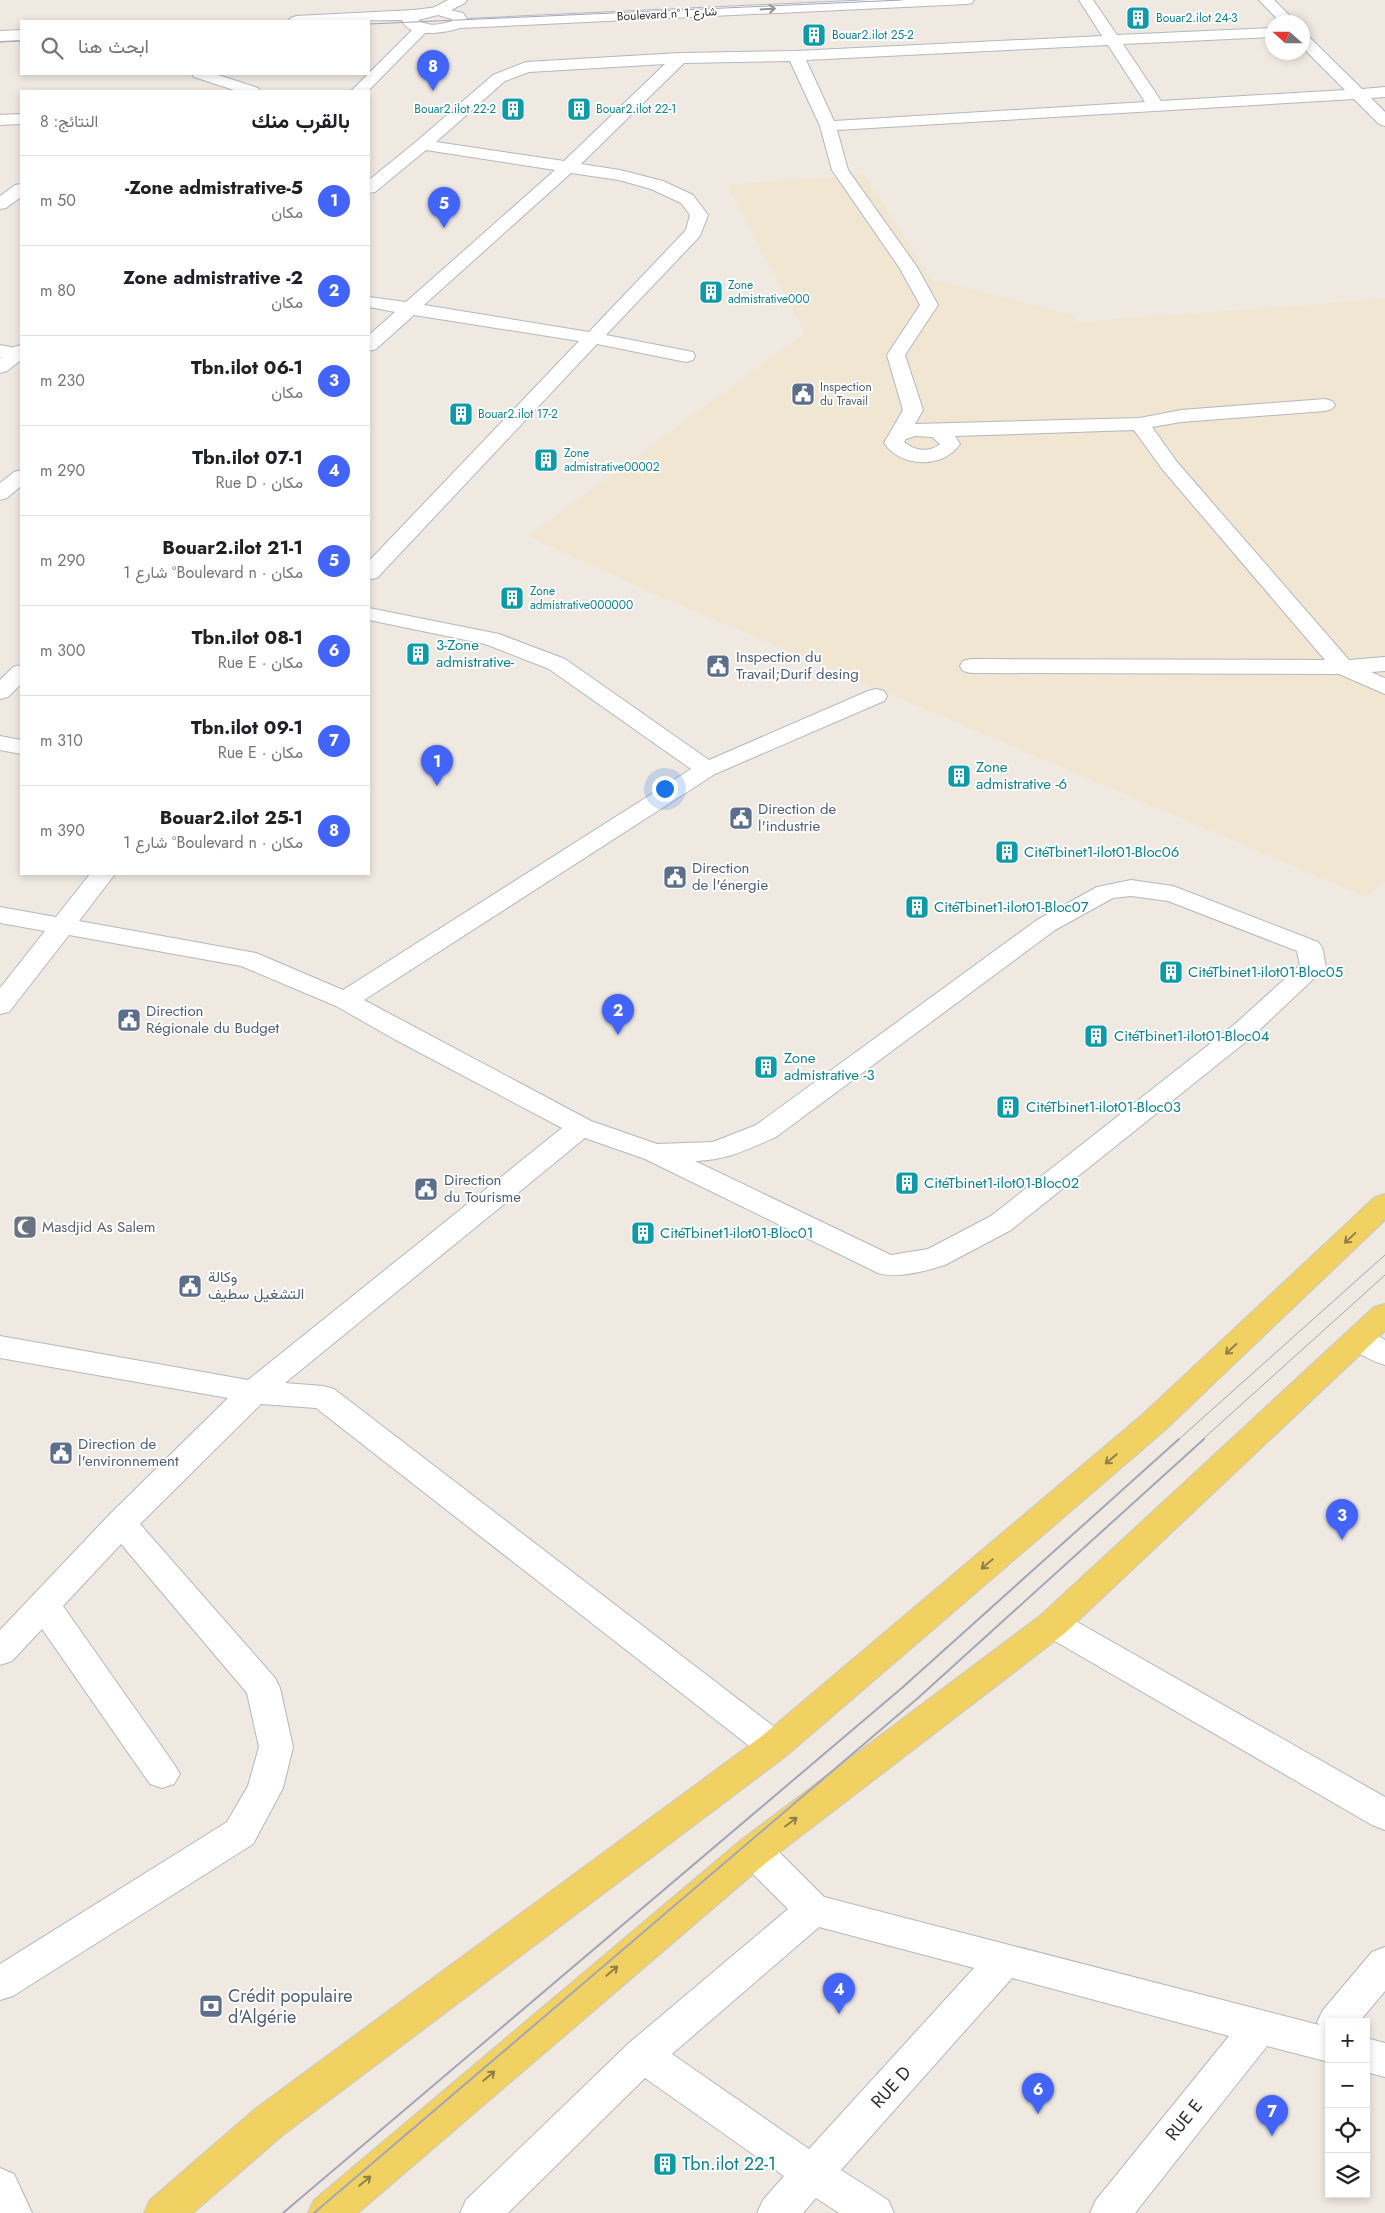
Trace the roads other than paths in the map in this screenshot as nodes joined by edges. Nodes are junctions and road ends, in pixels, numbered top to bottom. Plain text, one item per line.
1 (742, 0) edge
2 (967, 0) edge
3 (1086, 0) edge
4 (1266, 0) edge
5 (457, 12) edge
6 (1281, 15) edge
7 (370, 22) edge
8 (417, 23) junction
9 (370, 29) edge
10 (1265, 32) edge
11 (20, 35) edge
12 (0, 36) edge
13 (1112, 39) junction
14 (1310, 46) edge
15 (20, 48) edge
16 (0, 49) edge
17 (796, 56) junction
18 (680, 58) junction
19 (203, 75) edge
20 (249, 90) edge
21 (360, 90) edge
22 (1385, 92) edge
23 (1356, 94) junction
24 (1156, 106) junction
25 (20, 119) edge
26 (0, 120) edge
27 (1385, 121) edge
28 (828, 126) junction
29 (423, 145) junction
30 (569, 166) junction
31 (370, 187) edge
32 (20, 190) edge
33 (0, 204) edge
34 (370, 302) edge
35 (409, 308) junction
36 (594, 338) junction
37 (370, 344) edge
38 (13, 352) edge
39 (686, 356) dead end
40 (0, 367) edge
41 (1325, 405) dead end
42 (1140, 424) junction
43 (20, 477) edge
44 (0, 494) edge
45 (370, 572) edge
46 (370, 614) edge
47 (1385, 664) edge
48 (971, 666) dead end
49 (1343, 667) junction
50 (20, 673) edge
51 (1385, 687) edge
52 (0, 692) edge
53 (876, 696) dead end
54 (0, 743) edge
55 (20, 747) edge
56 (707, 768) junction
57 (102, 875) edge
58 (0, 915) edge
59 (62, 928) junction
60 (345, 1000) junction
61 (0, 1006) edge
62 (581, 1127) junction
63 (654, 1153) junction
64 (1385, 1204) edge
65 (1385, 1314) edge
66 (0, 1347) edge
67 (1372, 1347) edge
68 (254, 1392) junction
69 (121, 1523) junction
70 (44, 1605) junction
71 (1053, 1624) junction
72 (0, 1652) edge
73 (774, 1746) junction
74 (162, 1774) dead end
75 (1385, 1815) edge
76 (754, 1850) junction
77 (813, 1910) junction
78 (1004, 1961) junction
79 (1385, 1963) edge
80 (0, 1984) edge
81 (1341, 2018) edge
82 (1259, 2027) junction
83 (1325, 2035) edge
84 (643, 2055) junction
85 (1370, 2056) edge
86 (1385, 2060) edge
87 (813, 2174) junction
88 (0, 2187) edge
89 (12, 2213) edge
90 (164, 2213) edge
91 (328, 2213) edge
92 (480, 2213) edge
93 (777, 2213) edge
94 (874, 2213) edge
95 (1110, 2213) edge

1 - 5 street, Boulevard n° شارع 1
5 -> 2 street, Boulevard n° شارع 1
3 - 13 street
4 - 6 street
5 - 8 street
5 - 8 street
7 - 8 street
8 - 9 street
8 - 21 street
10 - 13 street
11 - 12 street
13 - 17 street
13 - 24 street
14 - 23 street
15 - 16 street
17 - 18 street
17 - 28 street
18 - 29 street
18 - 30 street
19 - 20 street
22 - 23 street
23 - 24 street
23 - 27 street
24 - 28 street
25 - 26 street
28 - 42 street
29 - 30 street
29 - 31 street
30 - 35 street
30 - 36 street
32 - 33 street
34 - 35 street
35 - 36 street
35 - 37 street
36 - 39 street
36 - 45 street
38 - 40 street
41 - 42 street
42 - 49 street
43 - 44 street
46 - 56 street
47 - 49 street
48 - 49 street
49 - 51 street
50 - 52 street
53 - 56 street
54 - 55 street
56 - 60 street
57 - 59 street
58 - 59 street
59 - 60 street
59 - 61 street
60 - 62 street
62 - 63 street
62 - 68 street
63 - 63 street
64 -> 73 main road
65 - 67 main road
66 - 68 street
67 - 71 main road
68 - 69 street
68 - 73 street
69 - 70 street
69 - 80 street
70 - 72 street
70 - 74 street
71 - 75 street
76 -> 71 main road
73 - 90 main road
76 - 77 street
91 -> 76 main road
77 - 78 street
77 - 84 street
78 - 82 street
78 - 87 street, RUE D
79 - 81 street
82 - 83 street
82 - 95 street, RUE E
84 - 87 street
84 - 92 street
85 - 86 street
87 - 93 street, RUE D
87 - 94 street
88 - 89 street

